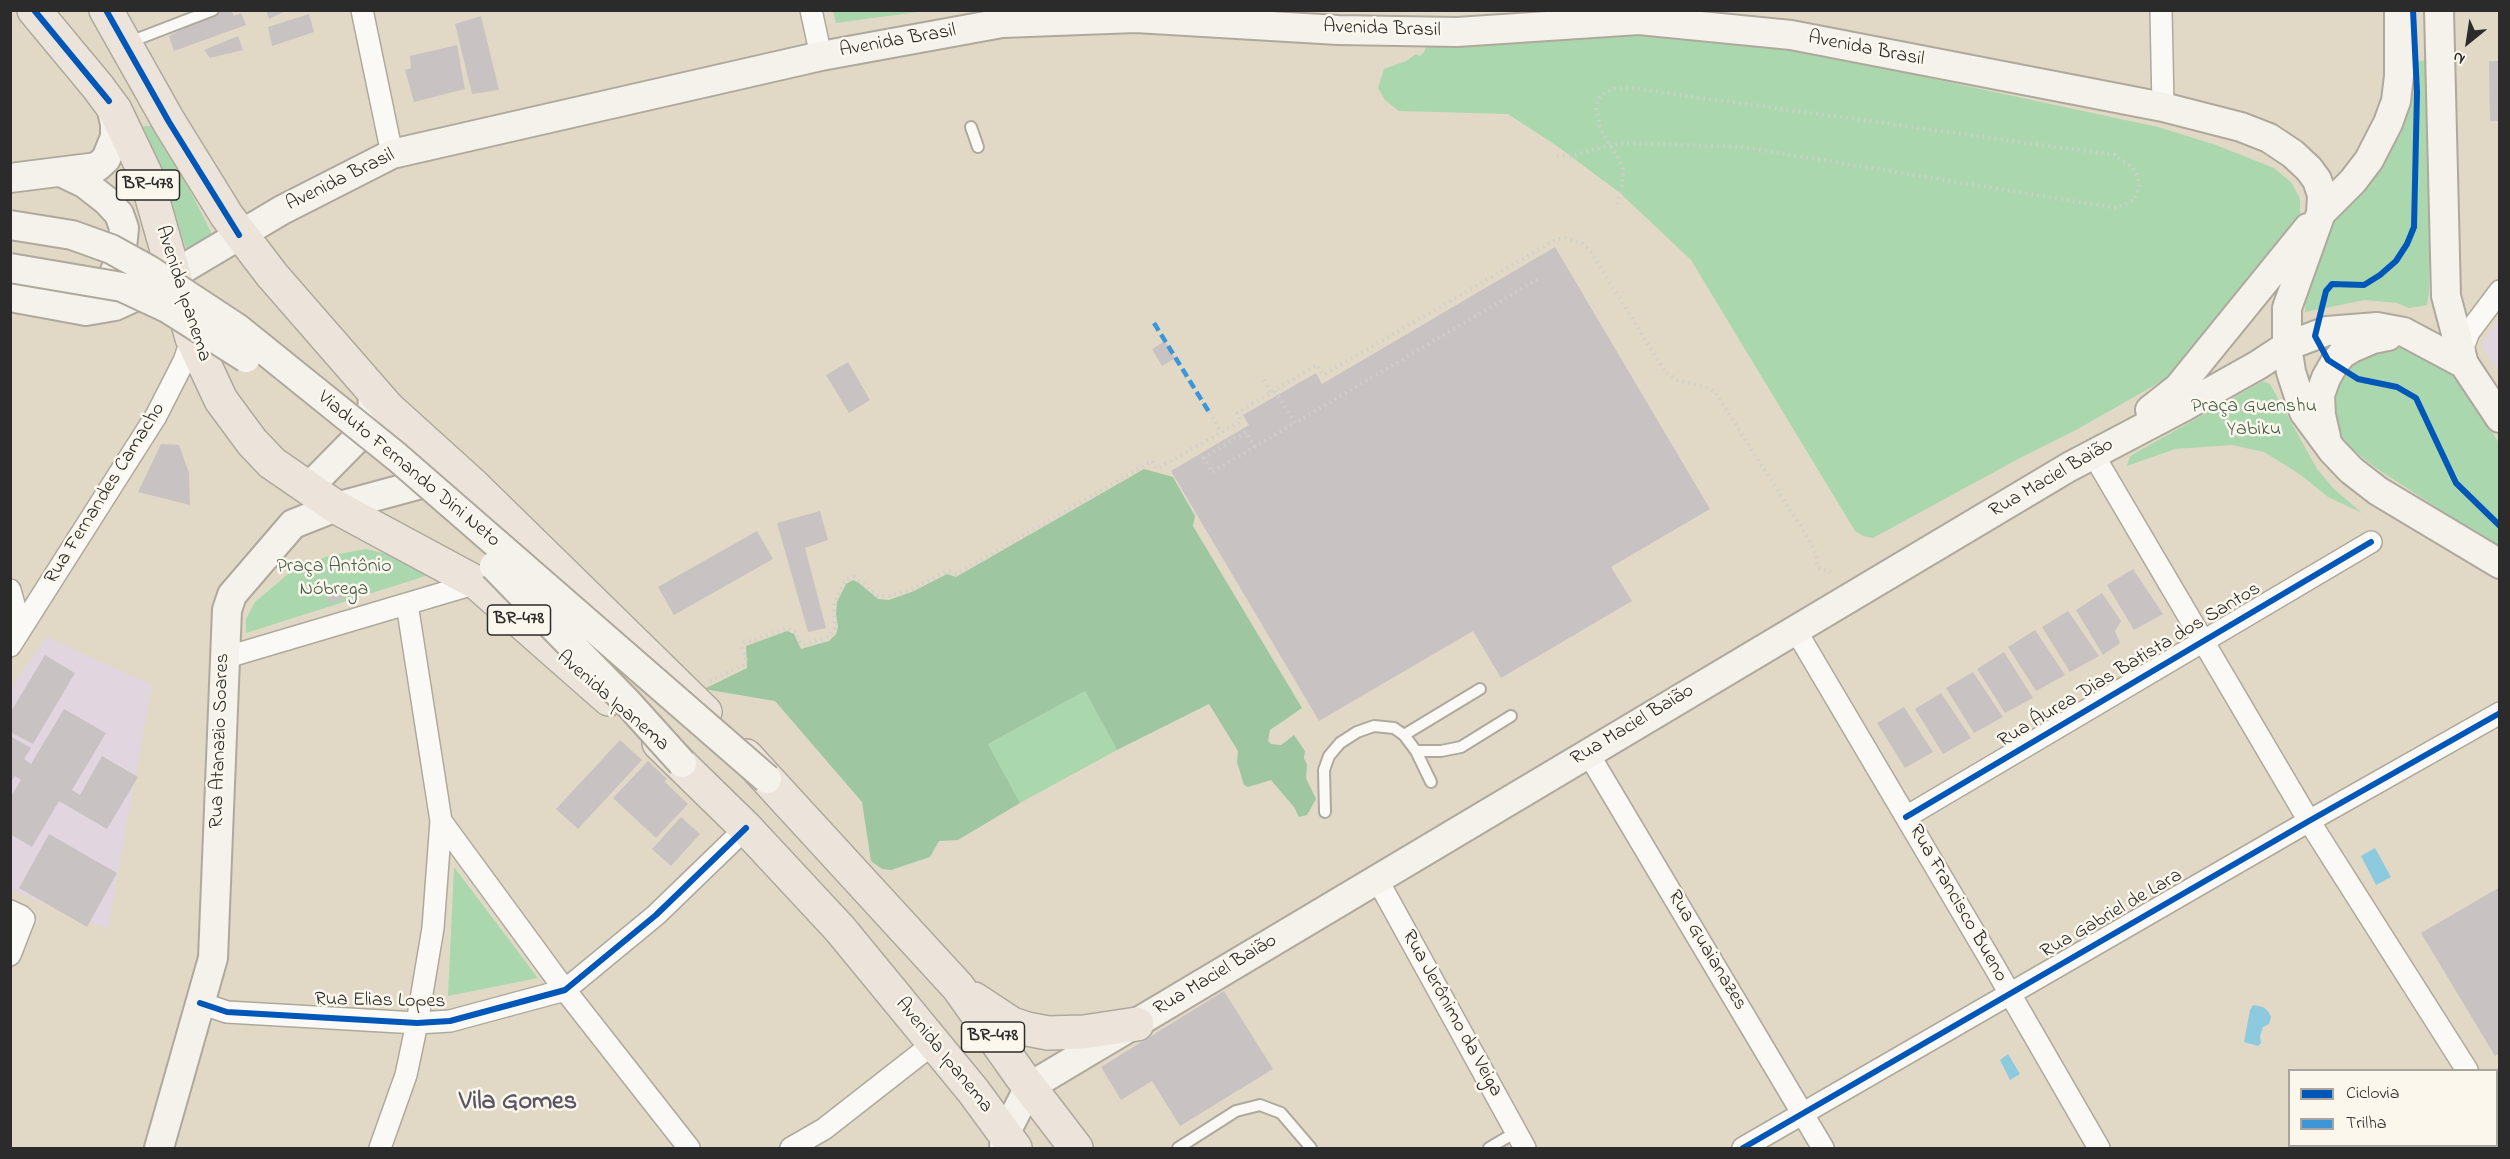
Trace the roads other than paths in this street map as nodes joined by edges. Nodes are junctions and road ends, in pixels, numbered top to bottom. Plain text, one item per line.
1 (34, 10) edge
2 (106, 10) edge
3 (213, 10) edge
4 (362, 10) edge
5 (811, 10) edge
6 (2161, 10) edge
7 (2399, 10) edge
8 (2439, 10) edge
9 (1639, 15) edge
10 (124, 44) junction
11 (821, 56) junction
12 (109, 101) junction
13 (2163, 107) junction
14 (971, 127) dead end
15 (978, 147) dead end
16 (392, 154) junction
17 (63, 173) junction
18 (10, 178) edge
19 (282, 210) junction
20 (2320, 213) junction
21 (10, 225) edge
22 (239, 235) junction
23 (10, 268) edge
24 (173, 275) junction
25 (272, 275) junction
26 (2499, 291) edge
27 (21, 299) edge
28 (2404, 332) junction
29 (192, 338) junction
30 (2287, 346) junction
31 (2464, 364) junction
32 (373, 391) junction
33 (2499, 418) edge
34 (2332, 450) junction
35 (2094, 454) junction
36 (461, 473) junction
37 (308, 488) junction
38 (336, 507) junction
39 (2371, 542) dead end
40 (2499, 564) edge
41 (477, 583) junction
42 (10, 590) edge
43 (406, 604) junction
44 (1795, 629) junction
45 (16, 637) edge
46 (2202, 643) junction
47 (224, 658) junction
48 (1480, 690) dead end
49 (2499, 713) edge
50 (1511, 716) dead end
51 (1404, 735) junction
52 (1416, 751) junction
53 (1588, 753) junction
54 (682, 763) junction
55 (767, 779) junction
56 (1431, 782) dead end
57 (1325, 812) dead end
58 (1906, 817) junction
59 (441, 821) junction
60 (2309, 821) junction
61 (746, 828) junction
62 (1377, 879) junction
63 (10, 911) edge
64 (10, 955) edge
65 (958, 987) junction
66 (566, 990) junction
67 (2009, 993) junction
68 (200, 1004) junction
69 (417, 1023) junction
70 (1137, 1024) junction
71 (934, 1043) junction
72 (2466, 1069) edge
73 (1038, 1104) junction
74 (1803, 1114) junction
75 (1521, 1140) edge
76 (1011, 1143) edge
77 (159, 1149) edge
78 (380, 1149) edge
79 (689, 1149) edge
80 (791, 1149) edge
81 (1076, 1149) edge
82 (1178, 1149) edge
83 (1311, 1149) edge
84 (1489, 1149) edge
85 (1743, 1149) edge
86 (1823, 1149) edge
87 (2099, 1149) edge

1 - 12 main road, BR-478
2 - 10 main road, BR-478
3 - 10 lane
4 - 16 street
5 - 11 street
6 - 13 street
7 - 20 main road
8 - 31 main road
9 - 11 main road, Avenida Brasil
9 - 13 main road, Avenida Brasil
10 - 22 main road, BR-478
11 - 16 main road, Avenida Brasil
12 - 17 main road
12 - 24 main road, Avenida Ipanema / BR-478
13 - 20 main road, Avenida Brasil
14 - 15 lane
16 - 19 main road, Avenida Brasil
17 - 18 main road
17 - 27 main road
19 - 22 main road, Avenida Brasil
19 - 25 main road
20 - 30 main road
20 - 35 main road
21 - 55 main road, Viaduto Fernando Dini Neto, bridge
22 - 24 main road, Avenida Brasil
22 - 25 main road, BR-478
23 - 54 main road, Viaduto Fernando Dini Neto, bridge
24 - 27 main road, Avenida Brasil
24 - 29 main road, Avenida Ipanema / BR-478
25 - 32 main road, BR-478
26 - 31 street
28 - 30 main road, Rua Maciel Baião
28 - 31 main road, Rua Maciel Baião
28 - 34 main road
29 - 37 main road, Avenida Ipanema / BR-478
29 - 45 street, Rua Fernandes Camacho
30 - 34 main road
30 - 35 main road, Rua Maciel Baião
31 - 33 main road
32 - 36 main road, BR-478
32 - 37 main road
34 - 40 main road
35 - 44 main road, Rua Maciel Baião
35 - 46 street
36 - 38 main road, Rua Atanazio Soares
36 - 55 main road, BR-478
37 - 38 main road, Avenida Ipanema / BR-478
38 - 41 main road, Avenida Ipanema / BR-478
38 - 47 main road, Rua Atanazio Soares
39 - 46 street, Rua Áurea Dias Batista dos Santos
41 - 43 street
41 - 54 main road, Avenida Ipanema / BR-478
42 - 45 street
43 - 47 street
43 - 59 street
44 - 53 main road, Rua Maciel Baião
44 - 58 street, Rua Francisco Bueno
46 - 58 street, Rua Áurea Dias Batista dos Santos
46 - 60 street
47 - 68 main road, Rua Atanazio Soares
48 - 51 lane
49 - 60 street, Rua Gabriel de Lara
50 - 52 lane
51 - 52 lane
51 - 57 lane
52 - 56 lane
53 - 62 main road, Rua Maciel Baião
53 - 74 street, Rua Guaianazes
54 - 61 main road, Avenida Ipanema / BR-478
55 - 65 main road, BR-478
58 - 67 street, Rua Francisco Bueno
59 - 66 street
59 - 69 street
60 - 67 street, Rua Gabriel de Lara
60 - 72 street
61 - 66 street, Rua Elias Lopes
61 - 71 main road, Avenida Ipanema / BR-478
62 - 70 main road, Rua Maciel Baião
62 - 75 street, Rua Jerônimo da Veiga
63 - 64 street
65 - 70 main road
65 - 73 main road, BR-478
66 - 69 street, Rua Elias Lopes
66 - 79 street
67 - 74 street, Rua Gabriel de Lara
67 - 87 street, Rua Francisco Bueno
68 - 69 street, Rua Elias Lopes
68 - 77 main road, Rua Atanazio Soares
69 - 78 street
70 - 73 main road, Rua Maciel Baião
71 - 76 main road, Avenida Ipanema / BR-478
71 - 80 street
73 - 76 main road
73 - 81 main road, BR-478
74 - 85 street, Rua Gabriel de Lara
74 - 86 street, Rua Guaianazes
75 - 84 lane
82 - 83 lane

